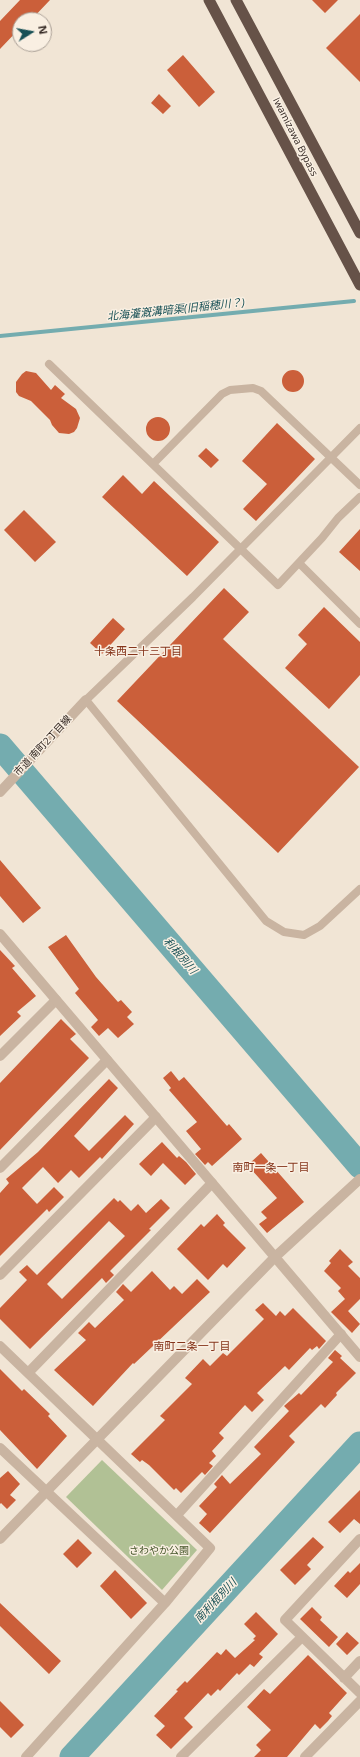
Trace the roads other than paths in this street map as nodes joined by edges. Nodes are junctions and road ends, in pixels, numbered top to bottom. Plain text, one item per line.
1 (208, 0) edge
2 (236, 0) edge
3 (360, 234) edge
4 (360, 285) edge
5 (49, 364) dead end
6 (360, 428) edge
7 (332, 457) junction
8 (153, 464) junction
9 (360, 485) edge
10 (360, 497) edge
11 (240, 549) junction
12 (299, 563) junction
13 (360, 624) edge
14 (86, 700) junction
15 (0, 792) edge
16 (360, 889) edge
17 (0, 934) edge
18 (56, 1000) junction
19 (0, 1056) edge
20 (107, 1060) junction
21 (156, 1117) junction
22 (0, 1168) edge
23 (360, 1179) edge
24 (212, 1183) junction
25 (275, 1257) junction
26 (0, 1275) edge
27 (341, 1334) junction
28 (0, 1346) edge
29 (360, 1357) edge
30 (28, 1373) junction
31 (97, 1439) junction
32 (0, 1448) edge
33 (46, 1492) junction
34 (177, 1514) junction
35 (0, 1539) edge
36 (360, 1539) edge
37 (164, 1604) junction
38 (302, 1637) junction
39 (360, 1661) edge
40 (344, 1678) junction
41 (360, 1693) edge
42 (360, 1701) edge
43 (26, 1757) edge
44 (181, 1757) edge
45 (305, 1757) edge

1 - 4 highway, Iwamizawa Bypass
2 - 3 highway, Iwamizawa Bypass
5 - 8 lane
6 - 7 lane
7 - 8 lane
7 - 9 lane
7 - 11 lane
8 - 11 lane
10 - 12 lane
11 - 12 lane
11 - 14 lane
12 - 13 lane
14 - 15 street, 市道 南町2丁目線
14 - 16 lane
17 - 18 street
18 - 19 street
18 - 20 street
20 - 21 street
20 - 22 street
21 - 24 street
21 - 26 street
23 - 25 street
24 - 25 street
24 - 30 street
25 - 27 street
25 - 31 street
27 - 29 street
27 - 34 street
28 - 30 street
30 - 31 street
31 - 33 street
31 - 34 street
32 - 33 street
33 - 35 street
33 - 37 street
34 - 37 street
36 - 38 street
37 - 43 street
38 - 40 street
38 - 44 street
39 - 40 street
40 - 41 street
42 - 45 street

